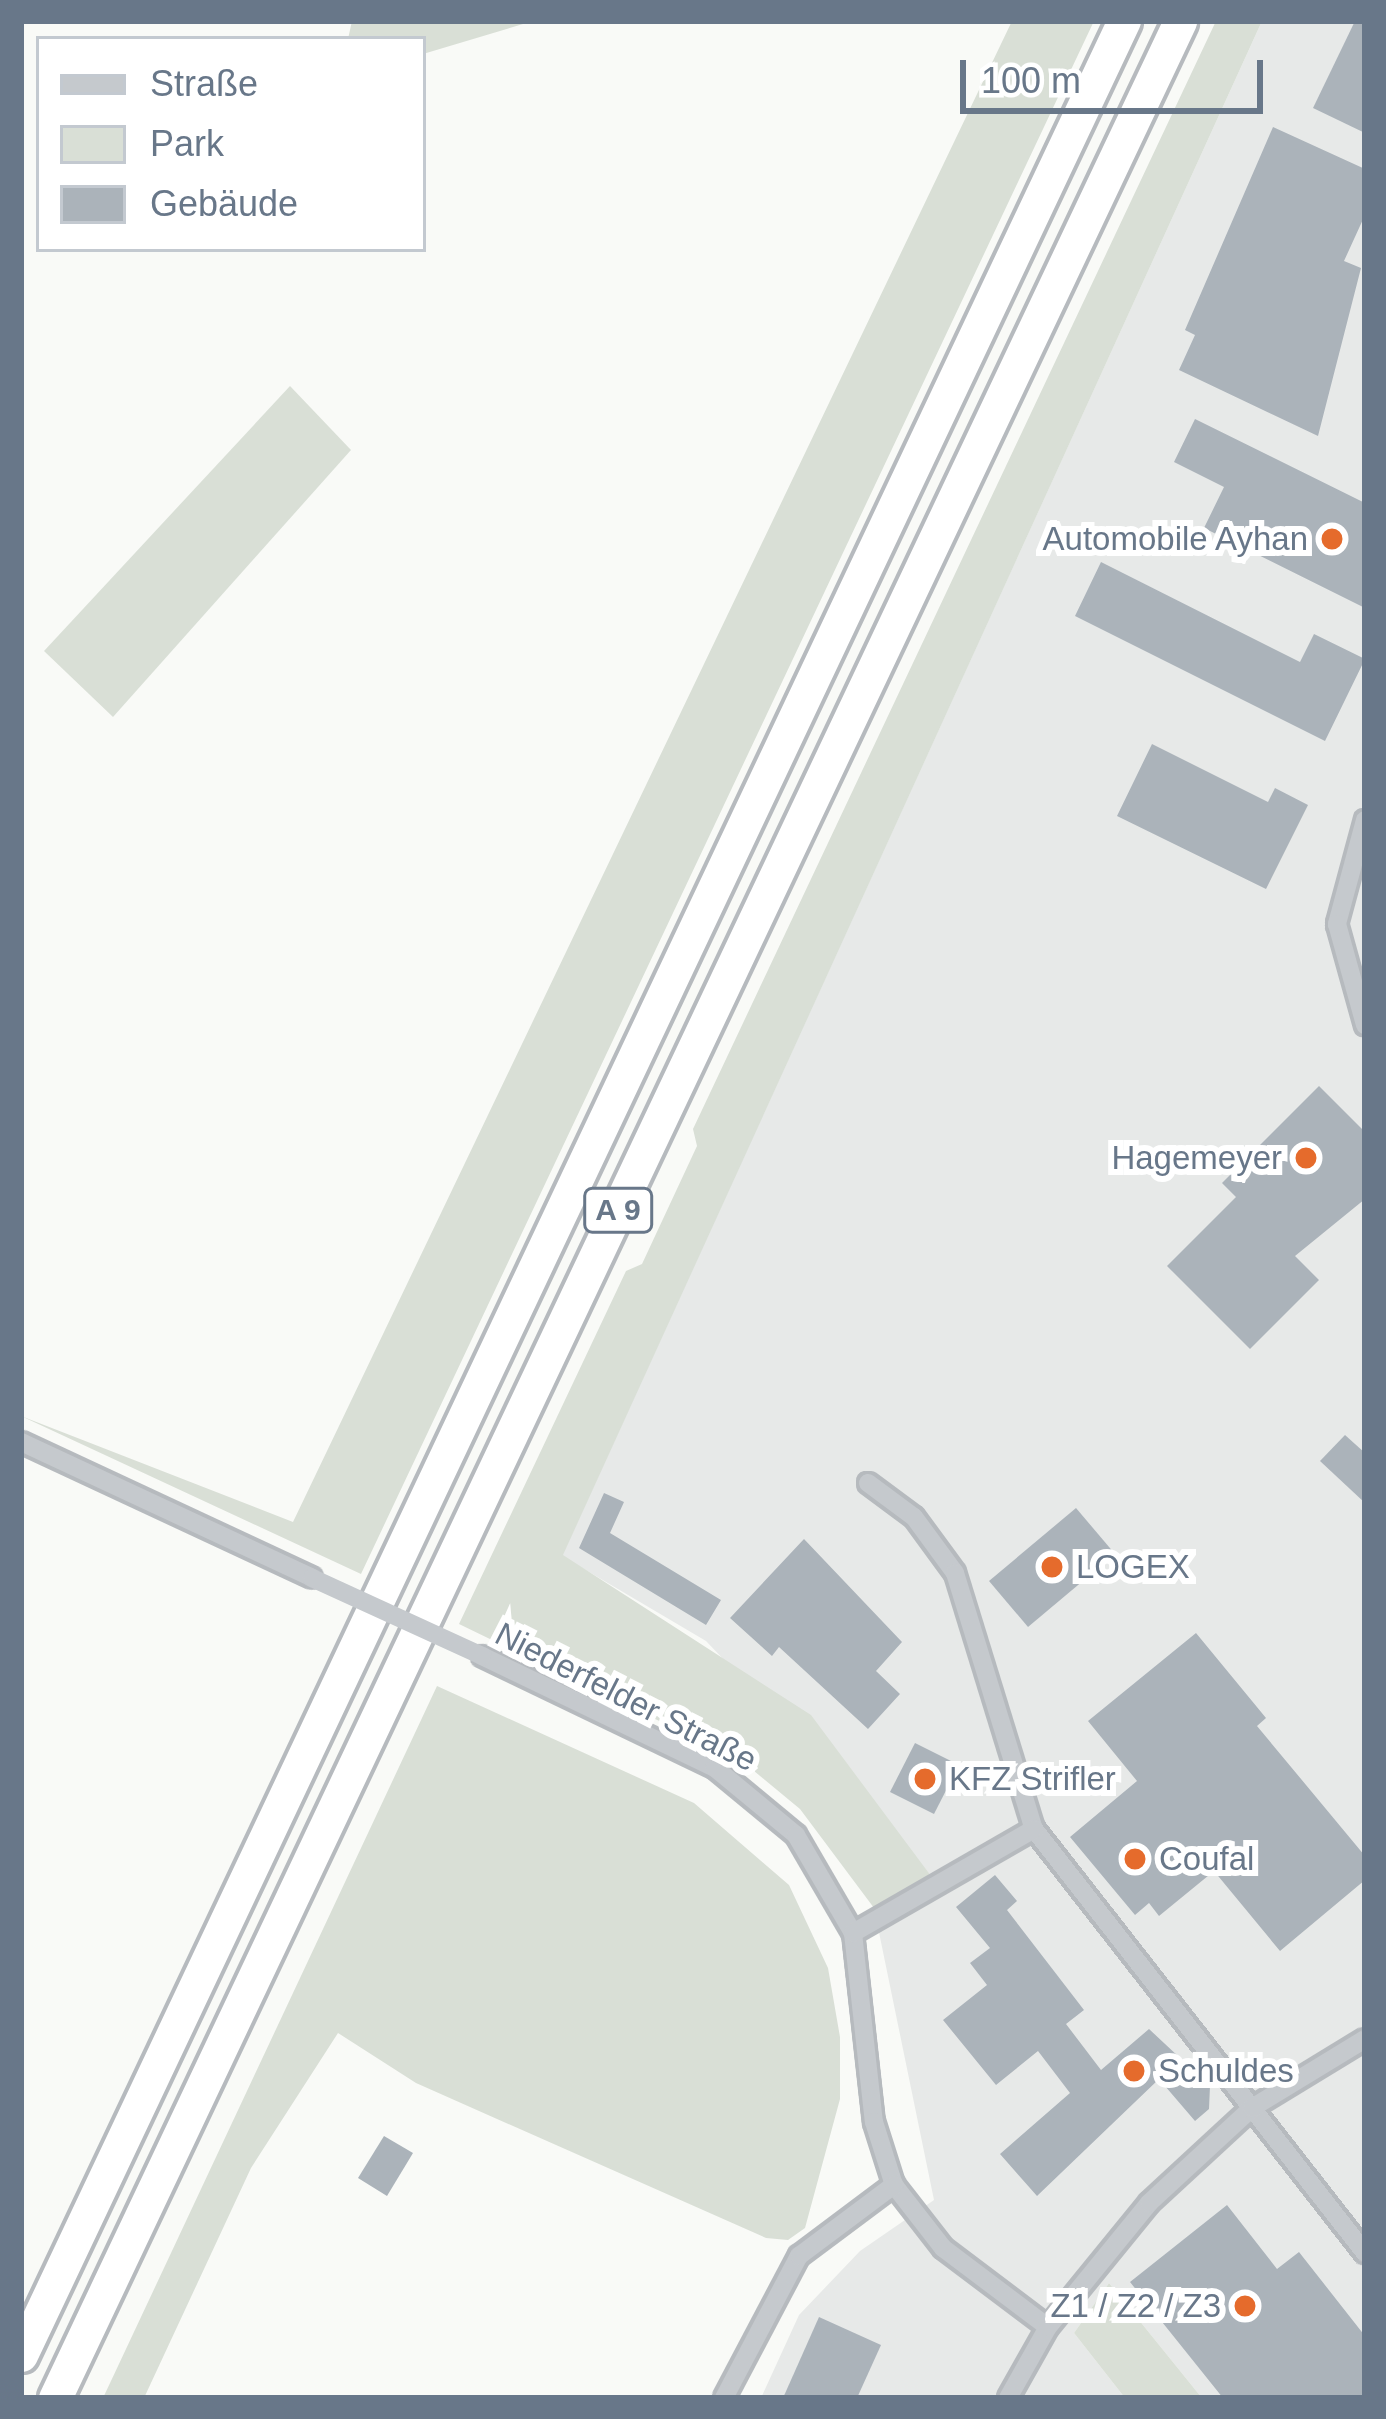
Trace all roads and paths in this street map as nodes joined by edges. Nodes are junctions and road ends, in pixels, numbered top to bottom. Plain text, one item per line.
1 (1124, 21) edge
2 (1180, 21) edge
3 (1365, 820) edge
4 (1365, 1025) edge
5 (21, 1442) edge
6 (868, 1483) dead end
7 (1034, 1829) junction
8 (853, 1933) junction
9 (1365, 2039) edge
10 (1252, 2108) junction
11 (894, 2185) junction
12 (1365, 2252) edge
13 (1048, 2326) junction
14 (21, 2355) edge
15 (55, 2398) edge
16 (724, 2398) edge
17 (1008, 2398) edge

1 - 14 highway, A 9
2 - 15 highway, A 9
3 - 4 street
5 - 8 street, Niederfelder Straße, bridge
6 - 7 street
7 - 8 street
7 - 10 street
8 - 11 street, Niederfelder Straße
9 - 10 street
10 - 12 street
10 - 13 street
11 - 13 street, Niederfelder Straße
11 - 16 street
13 - 17 street

